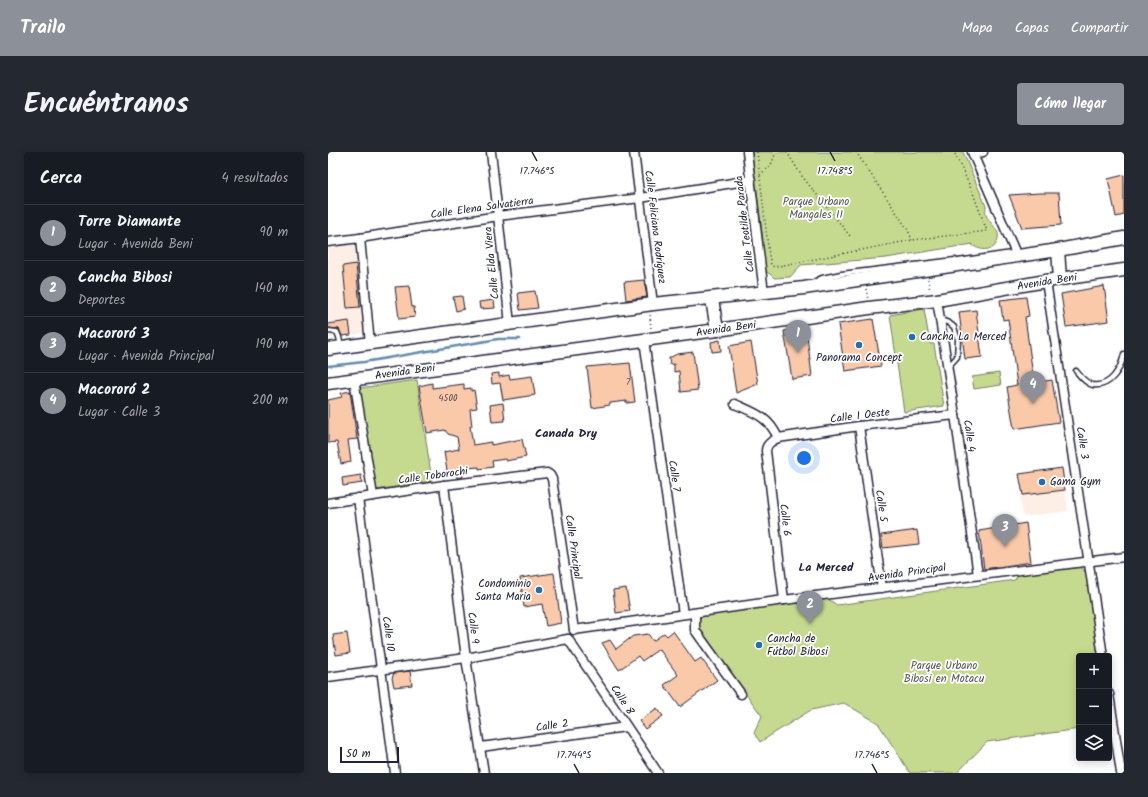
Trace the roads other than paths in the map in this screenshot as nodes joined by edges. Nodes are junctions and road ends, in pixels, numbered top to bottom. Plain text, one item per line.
1 (491, 152) edge
2 (634, 152) edge
3 (747, 152) edge
4 (983, 152) edge
5 (972, 153) edge
6 (751, 180) junction
7 (640, 198) junction
8 (498, 216) junction
9 (360, 238) junction
10 (1124, 238) edge
11 (328, 242) edge
12 (1058, 250) junction
13 (1016, 256) junction
14 (1124, 270) edge
15 (1060, 279) junction
16 (1046, 281) junction
17 (764, 293) junction
18 (934, 298) junction
19 (712, 299) junction
20 (651, 305) junction
21 (940, 320) junction
22 (510, 324) junction
23 (717, 330) junction
24 (328, 331) edge
25 (647, 339) junction
26 (370, 344) junction
27 (341, 347) junction
28 (328, 349) edge
29 (1124, 354) edge
30 (948, 367) junction
31 (1076, 371) dead end
32 (354, 379) junction
33 (328, 383) edge
34 (736, 404) dead end
35 (955, 415) junction
36 (859, 426) junction
37 (778, 438) junction
38 (769, 444) joint
39 (542, 473) joint
40 (444, 485) junction
41 (372, 496) junction
42 (358, 498) junction
43 (328, 503) edge
44 (1124, 557) edge
45 (1089, 561) junction
46 (978, 575) junction
47 (882, 588) junction
48 (784, 600) junction
49 (695, 613) junction
50 (683, 614) junction
51 (574, 630) junction
52 (568, 639) junction
53 (1103, 653) edge
54 (466, 658) junction
55 (381, 670) junction
56 (328, 677) edge
57 (741, 694) dead end
58 (1112, 714) edge
59 (626, 727) junction
60 (481, 747) junction
61 (395, 773) edge
62 (484, 773) edge
63 (658, 773) edge
64 (1121, 773) edge

1 - 8 street, Calle Elda Viera
2 - 7 street, Calle Feliciana Rodríguez
3 - 6 street, Calle Teotilde Parada
4 - 5 street
5 - 13 street
6 - 7 street, Calle Elena Salvatierra
6 - 17 street, Calle Teotilde Parada
7 - 8 street, Calle Elena Salvatierra
7 - 20 street, Calle Feliciana Rodríguez
8 - 9 street, Calle Elena Salvatierra
8 - 22 street, Calle Elda Viera
9 - 11 street, Calle Elena Salvatierra
9 - 26 street
10 - 12 street
12 - 13 street
12 - 15 street
13 - 17 street
14 - 15 street, Avenida Beni
15 - 16 street, Avenida Beni
16 - 18 street, Avenida Beni
16 - 45 street, Calle 3
17 - 19 street
18 - 21 street, Calle 4
18 - 23 street, Avenida Beni
19 - 20 street
19 - 23 street
20 - 22 street
21 - 30 street, Calle 4
21 - 30 lane
22 - 26 street
23 - 25 street, Avenida Beni
24 - 27 lane
25 - 32 street, Avenida Beni
25 - 50 street, Calle 7
26 - 27 street
27 - 28 street
29 - 31 lane
30 - 35 street, Calle 4
32 - 33 street, Avenida Beni
32 - 41 street
34 - 37 street
35 - 36 street, Calle 1 Oeste
35 - 46 street, Calle 4
36 - 37 street, Calle 1 Oeste
36 - 47 street, Calle 5
37 - 38 street, Calle 1 Oeste
38 - 48 street, Calle 6
39 - 40 street, Calle Toborochi
39 - 51 street, Calle Principal
40 - 41 street, Calle Toborochi
40 - 54 street, Calle 9
41 - 42 street, Calle Toborochi
42 - 43 street, Calle Toborochi
42 - 55 street, Calle 10
44 - 45 street, Avenida Principal
45 - 46 street, Avenida Principal
45 - 53 street, Calle 3
46 - 47 street, Avenida Principal
47 - 48 street, Avenida Principal
48 - 49 street, Avenida Principal
49 - 50 street, Avenida Principal
49 - 57 street
50 - 51 street, Avenida Principal
51 - 52 street
52 - 54 street
52 - 59 street, Calle 8
54 - 55 street
54 - 60 street, Calle 9
55 - 56 street
55 - 61 street, Calle 10
58 - 64 street
59 - 60 street, Calle 2
59 - 63 street, Calle 8
60 - 62 street, Calle 9

